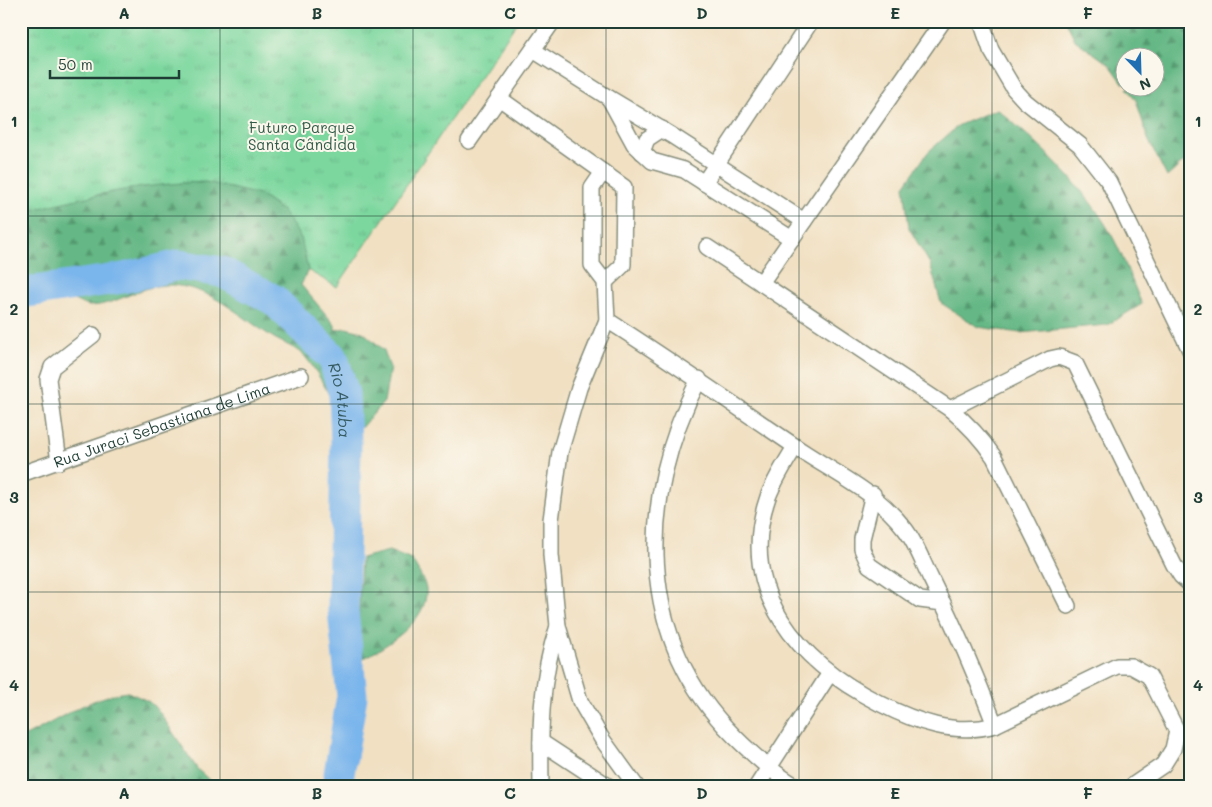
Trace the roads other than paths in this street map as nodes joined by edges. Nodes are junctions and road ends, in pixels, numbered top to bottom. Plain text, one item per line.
1 (553, 21) edge
2 (811, 21) edge
3 (943, 21) edge
4 (980, 21) edge
5 (533, 50) junction
6 (499, 98) junction
7 (609, 98) junction
8 (662, 129) junction
9 (469, 141) dead end
10 (642, 152) junction
11 (716, 164) junction
12 (603, 172) junction
13 (704, 182) junction
14 (804, 221) junction
15 (792, 239) junction
16 (707, 247) dead end
17 (605, 282) junction
18 (762, 283) junction
19 (607, 320) junction
20 (93, 334) dead end
21 (1191, 352) edge
22 (301, 376) dead end
23 (699, 379) junction
24 (950, 409) junction
25 (795, 446) junction
26 (60, 462) junction
27 (21, 474) edge
28 (872, 494) junction
29 (1191, 585) edge
30 (943, 603) junction
31 (1068, 606) dead end
32 (558, 626) junction
33 (830, 673) junction
34 (995, 725) junction
35 (540, 742) junction
36 (770, 768) junction
37 (541, 786) edge
38 (608, 786) edge
39 (636, 786) edge
40 (757, 786) edge
41 (796, 786) edge
42 (1132, 786) edge

1 - 5 street
2 - 11 street
3 - 14 street
4 - 21 street
5 - 6 street
5 - 7 street
6 - 9 street
6 - 12 street
7 - 8 street
7 - 10 street
8 - 10 street
8 - 11 street
10 - 13 street
11 - 13 street
11 - 14 street
12 - 17 street
12 - 17 street
13 - 15 street
14 - 15 street
15 - 18 street
16 - 18 street
17 - 19 street
18 - 24 street
19 - 23 street
19 - 32 street
20 - 26 street
22 - 26 street, Rua Juraci Sebastiana de Lima
23 - 25 street
23 - 36 street
24 - 29 street
24 - 31 street
25 - 28 street
25 - 33 street
26 - 27 street, Rua Juraci Sebastiana de Lima
28 - 30 street
28 - 30 street
30 - 34 street
32 - 35 street
32 - 39 street
33 - 34 street
33 - 36 street
34 - 42 street
35 - 37 street
35 - 38 street
36 - 40 street
36 - 41 street

